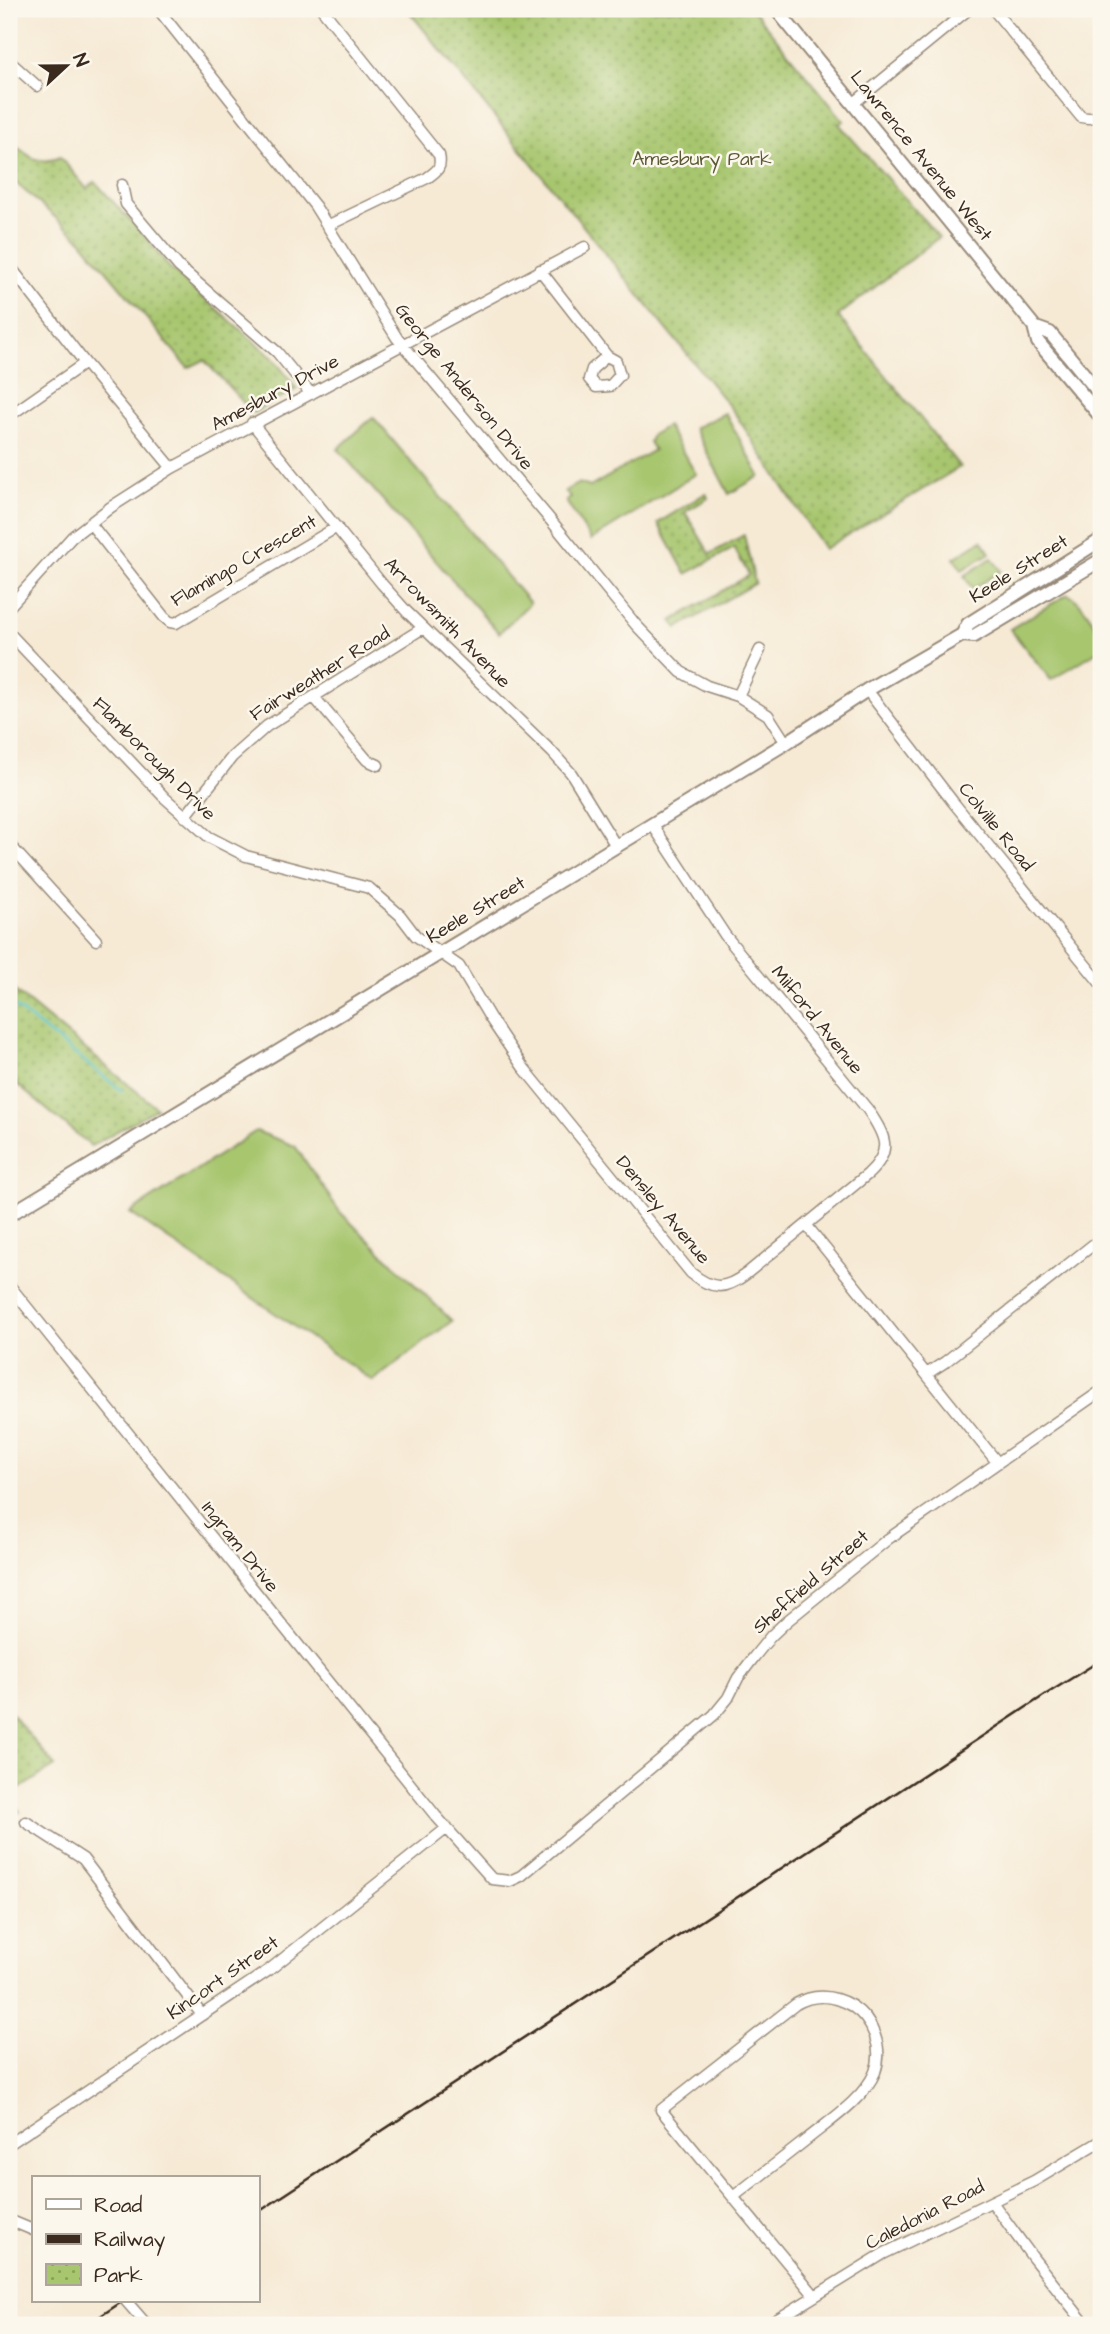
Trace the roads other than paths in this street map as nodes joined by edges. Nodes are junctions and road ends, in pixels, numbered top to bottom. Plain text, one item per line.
1 (158, 9) edge
2 (322, 9) edge
3 (776, 9) edge
4 (969, 9) edge
5 (993, 9) edge
6 (9, 61) edge
7 (37, 86) dead end
8 (854, 103) junction
9 (1101, 112) edge
10 (122, 185) dead end
11 (327, 226) junction
12 (585, 247) dead end
13 (9, 265) edge
14 (540, 270) junction
15 (1036, 328) junction
16 (403, 345) junction
17 (607, 356) dead end
18 (85, 363) junction
19 (311, 394) junction
20 (1101, 395) edge
21 (9, 416) edge
22 (1101, 417) edge
23 (252, 424) junction
24 (172, 468) junction
25 (90, 523) junction
26 (337, 527) junction
27 (1101, 540) edge
28 (1101, 560) edge
29 (1064, 564) junction
30 (1073, 577) junction
31 (9, 607) edge
32 (423, 628) junction
33 (9, 633) edge
34 (962, 635) junction
35 (760, 650) dead end
36 (867, 690) junction
37 (738, 696) junction
38 (314, 697) junction
39 (786, 743) junction
40 (378, 765) dead end
41 (185, 817) junction
42 (652, 824) junction
43 (9, 844) edge
44 (616, 846) junction
45 (96, 940) dead end
46 (440, 954) junction
47 (1101, 984) edge
48 (9, 1215) edge
49 (807, 1226) junction
50 (1099, 1240) dead end
51 (9, 1285) edge
52 (928, 1373) junction
53 (1101, 1391) edge
54 (997, 1462) junction
55 (26, 1822) dead end
56 (447, 1828) junction
57 (202, 2015) junction
58 (1101, 2141) edge
59 (9, 2144) edge
60 (733, 2197) junction
61 (992, 2202) junction
62 (9, 2220) edge
63 (32, 2230) edge
64 (815, 2296) junction
65 (127, 2302) edge
66 (147, 2325) edge
67 (768, 2325) edge
68 (1086, 2325) edge

1 - 11 street, George Anderson Drive
2 - 11 street
3 - 8 main road, Lawrence Avenue West
4 - 8 street
5 - 9 street
6 - 7 street
8 - 15 main road, Lawrence Avenue West
10 - 19 street
11 - 16 street, George Anderson Drive
12 - 14 street, Amesbury Drive
13 - 18 street
14 - 16 street, Amesbury Drive
14 - 17 street
15 - 20 main road, Lawrence Avenue West
15 - 22 main road, Lawrence Avenue West
16 - 19 street, Amesbury Drive
16 - 37 street, George Anderson Drive
18 - 21 street
18 - 24 street
19 - 23 street, Amesbury Drive
23 - 24 street, Amesbury Drive
23 - 26 street, Arrowsmith Avenue
24 - 25 street, Amesbury Drive
25 - 26 street, Flamingo Crescent
25 - 31 street, Amesbury Drive
26 - 32 street, Arrowsmith Avenue
27 - 29 main road, Keele Street
28 - 30 main road, Keele Street
29 - 30 main road
29 - 34 main road, Keele Street
30 - 34 main road, Keele Street
32 - 38 street, Fairweather Road
32 - 44 street, Arrowsmith Avenue
33 - 41 street, Flamborough Drive
34 - 36 main road, Keele Street
35 - 37 street
36 - 39 main road, Keele Street
36 - 47 street, Colville Road
37 - 39 street, George Anderson Drive
38 - 40 street
38 - 41 street, Fairweather Road
39 - 42 main road, Keele Street
41 - 46 street, Flamborough Drive
42 - 44 main road, Keele Street
42 - 49 street, Milford Avenue
43 - 45 street
44 - 46 main road, Keele Street
46 - 48 main road, Keele Street
46 - 49 street, Densley Avenue
49 - 52 street
50 - 52 street
51 - 56 street, Ingram Drive
52 - 54 street
53 - 54 street, Sheffield Street
54 - 56 street, Sheffield Street
55 - 57 street
56 - 57 street, Kincort Street
57 - 59 street, Kincort Street
58 - 61 street, Caledonia Road
60 - 60 street
60 - 64 street
61 - 64 street, Caledonia Road
61 - 68 street
62 - 63 street
64 - 67 street, Caledonia Road
65 - 66 street

